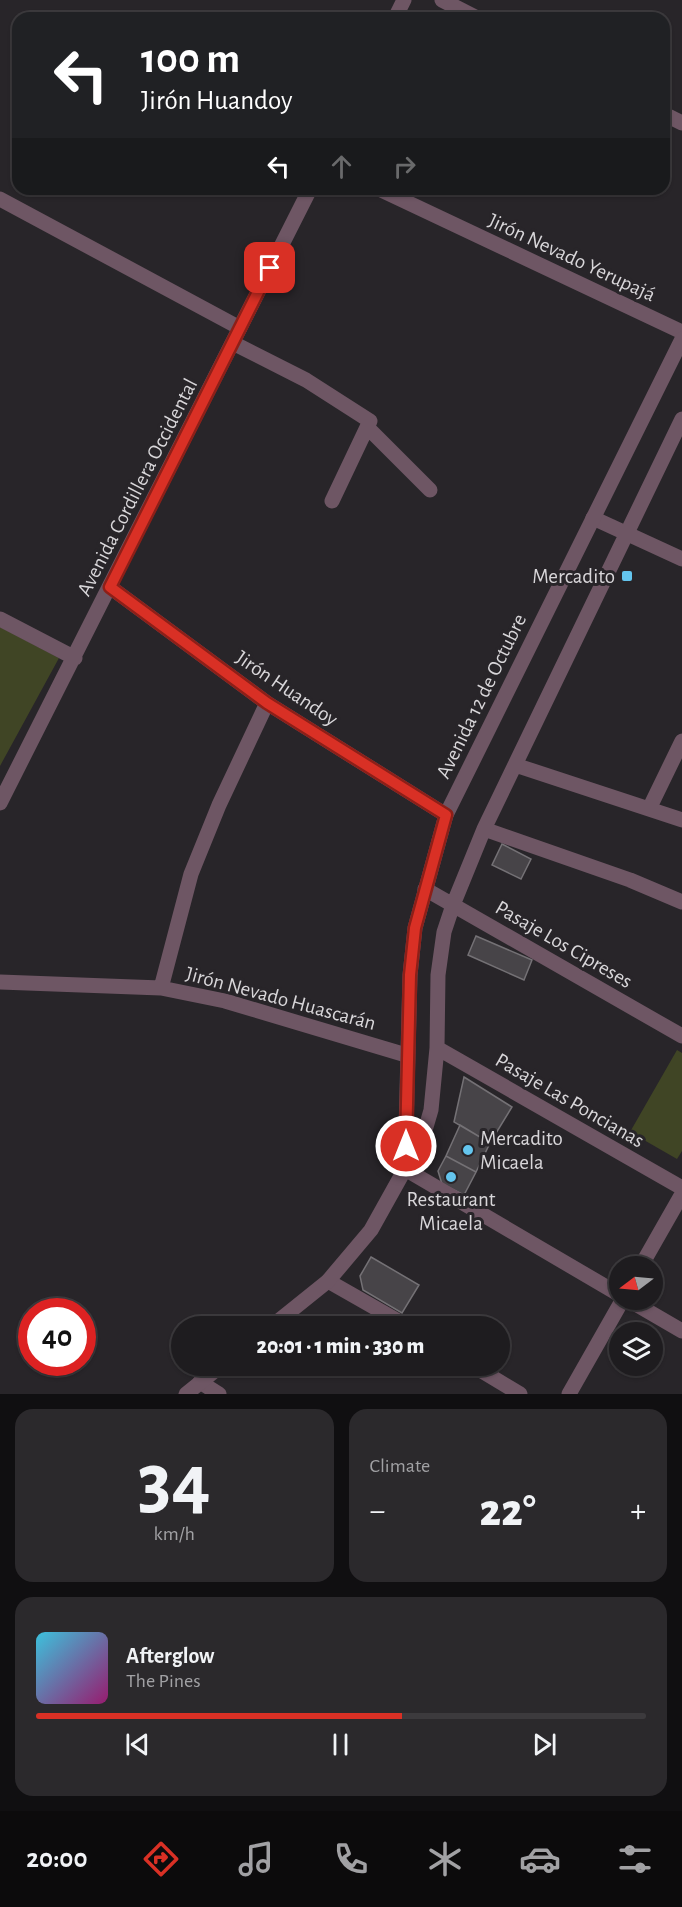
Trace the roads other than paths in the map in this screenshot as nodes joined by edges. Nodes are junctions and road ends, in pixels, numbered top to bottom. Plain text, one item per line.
1 (442, 0) edge
2 (465, 12) edge
3 (307, 195) edge
4 (392, 195) edge
5 (0, 199) edge
6 (240, 328) junction
7 (682, 332) edge
8 (682, 339) edge
9 (233, 343) junction
10 (682, 419) edge
11 (367, 427) junction
12 (430, 490) dead end
13 (332, 501) dead end
14 (593, 518) junction
15 (627, 534) junction
16 (682, 559) edge
17 (110, 587) junction
18 (0, 619) edge
19 (75, 658) junction
20 (267, 703) junction
21 (682, 741) edge
22 (515, 765) junction
23 (0, 803) edge
24 (649, 809) junction
25 (446, 815) junction
26 (682, 820) edge
27 (484, 829) junction
28 (424, 888) junction
29 (682, 902) edge
30 (453, 905) junction
31 (0, 982) edge
32 (161, 988) junction
33 (682, 1036) edge
34 (437, 1048) junction
35 (406, 1055) junction
36 (405, 1169) junction
37 (682, 1188) edge
38 (682, 1194) edge
39 (647, 1256) edge
40 (328, 1281) junction
41 (609, 1289) edge
42 (619, 1310) edge
43 (645, 1310) edge
44 (284, 1316) edge
45 (390, 1316) edge
46 (682, 1331) edge
47 (208, 1376) edge
48 (490, 1376) edge
49 (200, 1382) junction
50 (186, 1394) edge
51 (219, 1394) edge
52 (520, 1394) edge
53 (569, 1394) edge

1 - 2 street
3 - 6 street, Avenida Cordillera Occidental
4 - 7 street, Jirón Nevado Yerupajá
5 - 6 street
6 - 9 street, Avenida Cordillera Occidental
8 - 14 street, Avenida 12 de Octubre
9 - 11 street
9 - 17 street, Avenida Cordillera Occidental
10 - 15 street, Avenida 12 de Octubre
11 - 12 street
11 - 13 street
14 - 15 street
14 - 25 street, Avenida 12 de Octubre
15 - 16 street
15 - 22 street, Avenida 12 de Octubre
17 - 19 street, Avenida Cordillera Occidental
17 - 20 street, Jirón Huandoy
18 - 19 street
19 - 23 street, Avenida Cordillera Occidental
20 - 25 street, Jirón Huandoy
20 - 32 street
21 - 24 street
22 - 24 street
22 - 27 street, Avenida 12 de Octubre
24 - 26 street
25 - 28 street, Avenida 12 de Octubre
27 - 29 street
27 - 30 street, Avenida 12 de Octubre
28 - 30 street, Pasaje Los Cipreses
28 - 35 street, Avenida 12 de Octubre
30 - 33 street, Pasaje Los Cipreses
30 - 34 street, Avenida 12 de Octubre
31 - 32 street, Jirón Nevado Huascarán
32 - 35 street, Jirón Nevado Huascarán
34 - 36 street, Avenida 12 de Octubre
34 - 37 street, Pasaje Las Poncianas
35 - 36 street, Avenida 12 de Octubre
36 - 40 street, Avenida 12 de Octubre
36 - 41 street
38 - 39 street
40 - 44 street, Avenida 12 de Octubre
40 - 45 street
42 - 53 street
43 - 46 street
47 - 49 street
48 - 52 street
49 - 50 street
49 - 51 street

